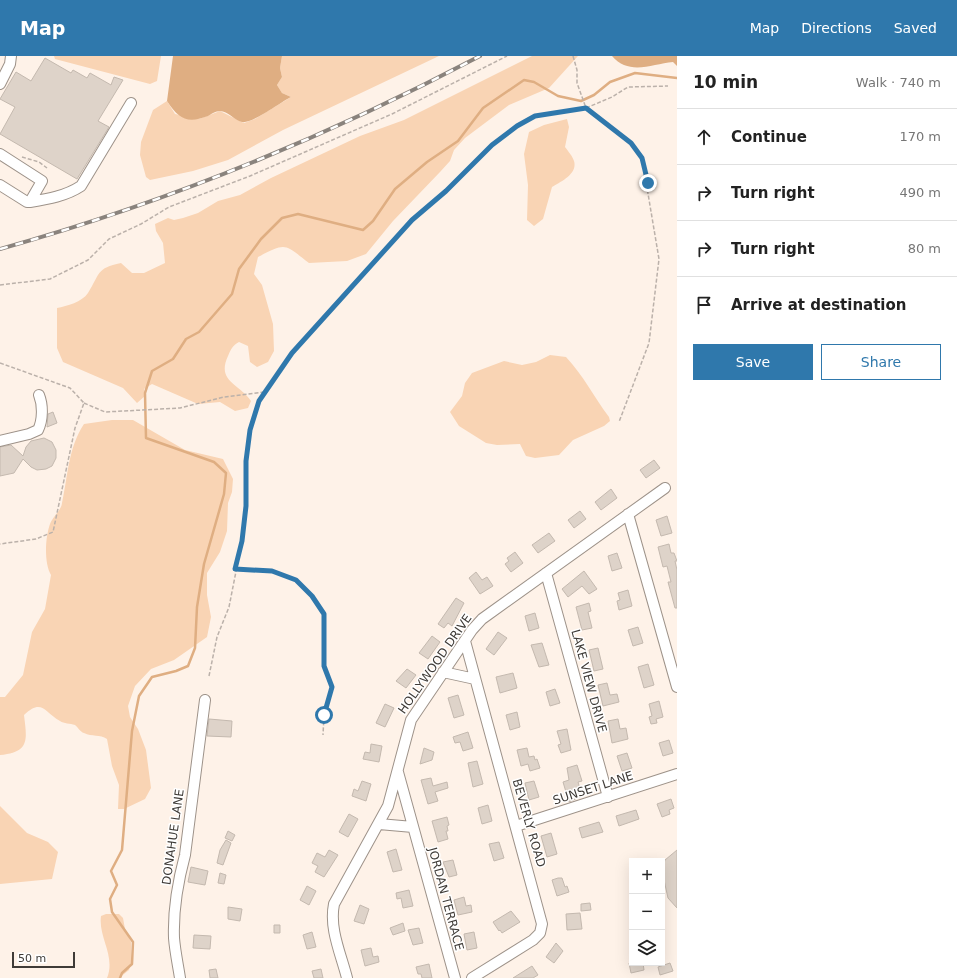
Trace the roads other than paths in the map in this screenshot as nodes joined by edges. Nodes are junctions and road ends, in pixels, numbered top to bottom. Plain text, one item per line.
1 (7, 56) edge
2 (11, 56) edge
3 (0, 69) edge
4 (0, 84) edge
5 (130, 103) dead end
6 (0, 154) edge
7 (0, 185) edge
8 (30, 202) junction
9 (39, 395) dead end
10 (0, 441) edge
11 (665, 488) dead end
12 (628, 514) junction
13 (546, 573) junction
14 (465, 641) junction
15 (443, 672) junction
16 (475, 679) junction
17 (677, 687) edge
18 (205, 700) dead end
19 (398, 771) junction
20 (677, 774) edge
21 (608, 797) junction
22 (379, 824) junction
23 (516, 826) junction
24 (413, 827) junction
25 (180, 978) edge
26 (347, 978) edge
27 (455, 978) edge
28 (472, 978) edge

1 - 3 street
2 - 4 street
5 - 8 street
6 - 8 street
7 - 8 street
9 - 10 street
11 - 12 street, HOLLYWOOD DRIVE
12 - 13 street, HOLLYWOOD DRIVE
12 - 17 street
13 - 14 street, HOLLYWOOD DRIVE
13 - 21 street, LAKE VIEW DRIVE
14 - 15 street, HOLLYWOOD DRIVE
14 - 16 street, BEVERLY ROAD
15 - 16 street
15 - 19 street, HOLLYWOOD DRIVE
16 - 23 street, BEVERLY ROAD
18 - 25 street, DONAHUE LANE
19 - 22 street, HOLLYWOOD DRIVE
19 - 24 street, JORDAN TERRACE
20 - 21 street, SUNSET LANE
21 - 23 street, SUNSET LANE
22 - 24 street
22 - 26 street, HOLLYWOOD DRIVE
23 - 28 street, BEVERLY ROAD
24 - 27 street, JORDAN TERRACE

